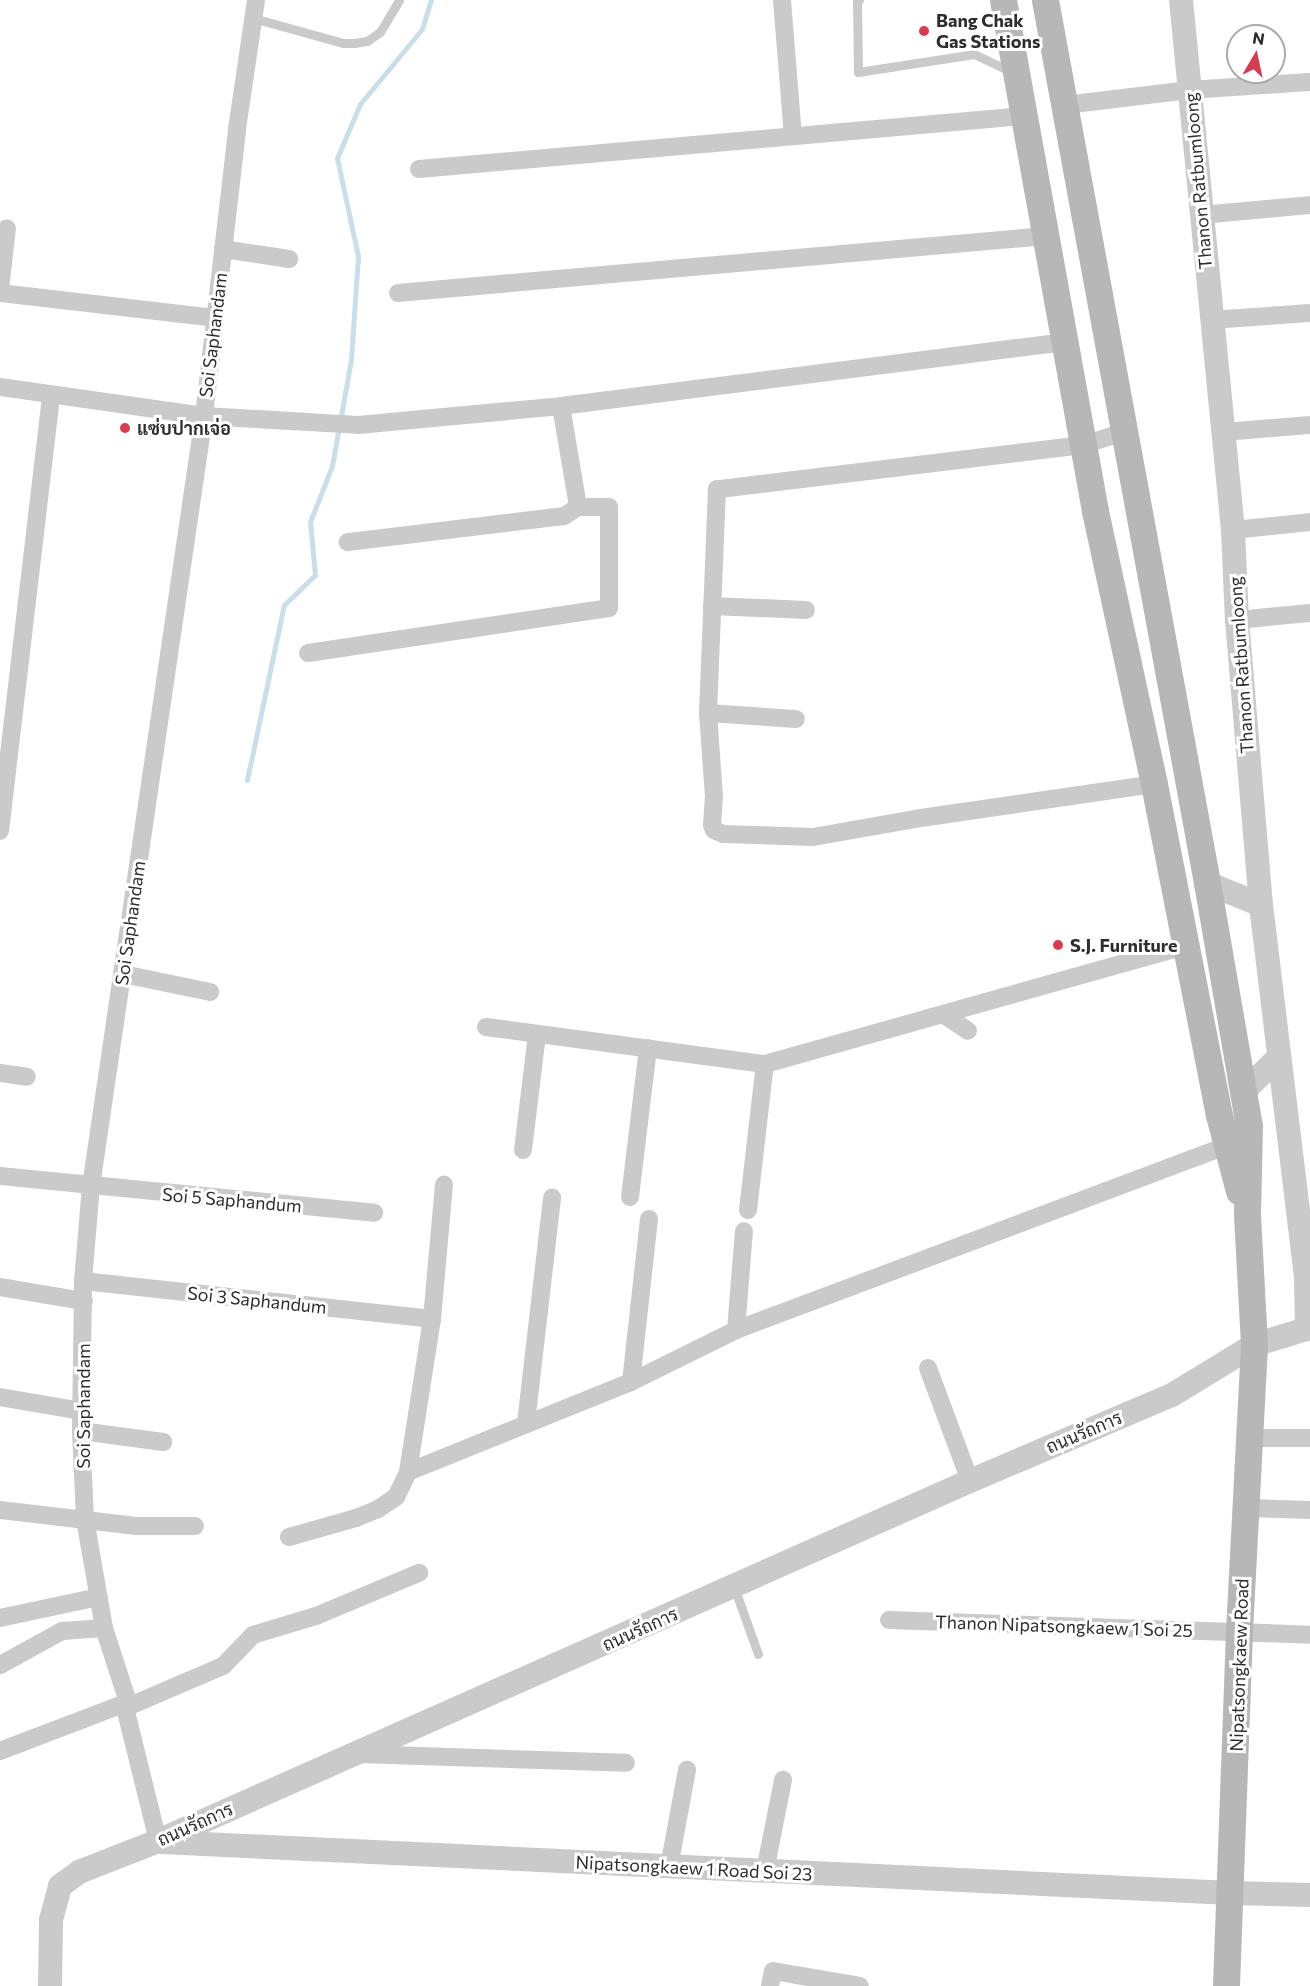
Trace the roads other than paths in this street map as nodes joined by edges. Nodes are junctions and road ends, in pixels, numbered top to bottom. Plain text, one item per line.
1 (399, 0) edge
2 (782, 0) edge
3 (859, 0) edge
4 (1003, 0) edge
5 (1045, 0) edge
6 (1181, 0) edge
7 (255, 9) edge
8 (1017, 74) junction
9 (1310, 82) edge
10 (1190, 90) junction
11 (1065, 105) junction
12 (1024, 116) junction
13 (793, 136) junction
14 (419, 169) dead end
15 (1310, 205) edge
16 (1201, 215) junction
17 (7, 228) dead end
18 (1046, 236) junction
19 (223, 249) junction
20 (289, 259) dead end
21 (0, 291) edge
22 (398, 293) dead end
23 (1310, 313) edge
24 (215, 318) junction
25 (1210, 320) junction
26 (1065, 342) junction
27 (0, 387) edge
28 (51, 395) junction
29 (561, 406) junction
30 (204, 416) junction
31 (1310, 425) edge
32 (1124, 432) junction
33 (1224, 432) junction
34 (1083, 445) junction
35 (578, 507) junction
36 (1310, 522) edge
37 (1233, 530) junction
38 (348, 542) dead end
39 (712, 606) junction
40 (806, 610) dead end
41 (1310, 613) edge
42 (1237, 620) junction
43 (308, 653) dead end
44 (708, 713) junction
45 (796, 719) dead end
46 (4, 767) edge
47 (1154, 784) junction
48 (0, 831) edge
49 (1207, 883) junction
50 (1261, 905) junction
51 (1187, 945) junction
52 (123, 974) junction
53 (210, 992) dead end
54 (943, 1014) junction
55 (486, 1027) dead end
56 (968, 1030) dead end
57 (537, 1034) junction
58 (648, 1048) junction
59 (1278, 1058) junction
60 (765, 1064) junction
61 (0, 1074) edge
62 (27, 1077) dead end
63 (1244, 1091) junction
64 (1226, 1146) junction
65 (523, 1150) dead end
66 (0, 1176) edge
67 (444, 1185) dead end
68 (91, 1186) junction
69 (552, 1197) dead end
70 (630, 1197) dead end
71 (748, 1210) dead end
72 (374, 1213) dead end
73 (1246, 1215) junction
74 (650, 1219) dead end
75 (744, 1231) dead end
76 (83, 1281) junction
77 (0, 1287) edge
78 (84, 1301) junction
79 (432, 1319) junction
80 (1309, 1328) edge
81 (736, 1330) junction
82 (1254, 1345) junction
83 (928, 1368) dead end
84 (631, 1382) junction
85 (0, 1397) edge
86 (81, 1411) junction
87 (526, 1423) junction
88 (81, 1431) junction
89 (1249, 1438) junction
90 (1310, 1438) edge
91 (163, 1442) dead end
92 (408, 1472) junction
93 (970, 1481) junction
94 (1246, 1508) junction
95 (0, 1510) edge
96 (1310, 1510) edge
97 (85, 1520) junction
98 (195, 1526) dead end
99 (290, 1537) dead end
100 (419, 1573) dead end
101 (734, 1587) junction
102 (99, 1597) junction
103 (0, 1618) edge
104 (889, 1620) dead end
105 (104, 1628) junction
106 (1239, 1631) junction
107 (1310, 1635) edge
108 (758, 1654) dead end
109 (0, 1665) edge
110 (126, 1705) junction
111 (0, 1751) edge
112 (352, 1753) junction
113 (626, 1763) dead end
114 (687, 1770) dead end
115 (783, 1780) dead end
116 (158, 1841) junction
117 (669, 1867) junction
118 (765, 1871) junction
119 (1231, 1893) junction
120 (1310, 1895) edge
121 (50, 1986) edge
122 (770, 1986) edge
123 (860, 1986) edge
124 (1226, 1986) edge

1 - 7 lane
2 - 13 street
3 - 8 lane
4 - 8 main road
5 - 11 main road
6 - 10 street, Thanon Ratbumloong
7 - 19 street, Soi Saphandam
8 - 12 main road
9 - 10 street
10 - 11 street
10 - 16 street, Thanon Ratbumloong
11 - 32 main road
12 - 13 street
12 - 18 main road
13 - 14 street
15 - 16 street
16 - 25 street, Thanon Ratbumloong
17 - 21 street
18 - 22 street
18 - 26 main road
19 - 20 street
19 - 24 street, Soi Saphandam
21 - 24 street
23 - 25 street
24 - 30 street, Soi Saphandam
25 - 33 street, Thanon Ratbumloong
26 - 29 street
26 - 34 main road
27 - 28 street
28 - 30 street
28 - 46 street
29 - 30 street
29 - 35 street
30 - 52 street, Soi Saphandam
31 - 33 street
32 - 34 street
32 - 49 main road
33 - 37 street, Thanon Ratbumloong
34 - 39 street
34 - 47 main road
35 - 38 street
35 - 43 street
36 - 37 street
37 - 42 street, Thanon Ratbumloong
39 - 40 street
39 - 44 street
41 - 42 street
42 - 50 street, Thanon Ratbumloong
44 - 45 street
44 - 47 street
46 - 48 street
47 - 51 main road
49 - 50 street
49 - 63 main road
50 - 59 street, Thanon Ratbumloong
51 - 54 street
51 - 64 main road
52 - 53 street
52 - 68 street, Soi Saphandam
54 - 56 street
54 - 60 street
55 - 57 street
57 - 58 street
57 - 65 street
58 - 60 street
58 - 70 street
59 - 63 street
59 - 80 street, Thanon Ratbumloong
60 - 71 street
61 - 62 street
63 - 73 main road
64 - 73 main road
64 - 81 street
66 - 68 street, Soi 5 Saphandum
67 - 79 street
68 - 72 street, Soi 5 Saphandum
68 - 76 street, Soi Saphandam
69 - 87 street
73 - 82 main road, Nipatsongkaew Road
74 - 84 street
75 - 81 street
76 - 78 street, Soi Saphandam
76 - 79 street, Soi 3 Saphandum
77 - 78 street
78 - 86 street, Soi Saphandam
79 - 92 street
80 - 82 street, ถนนรัถการ
81 - 84 street
82 - 89 main road, Nipatsongkaew Road
82 - 93 street, ถนนรัถการ
83 - 93 street
84 - 87 street
85 - 86 street
86 - 88 street, Soi Saphandam
87 - 92 street
88 - 91 street
88 - 97 street, Soi Saphandam
89 - 90 street
89 - 94 main road, Nipatsongkaew Road
92 - 99 street
93 - 101 street, ถนนรัถการ
94 - 96 street
94 - 106 main road, Nipatsongkaew Road
95 - 97 street
97 - 98 street
97 - 102 street, Soi Saphandam
100 - 110 street
101 - 108 lane
101 - 112 street, ถนนรัถการ
102 - 103 street
102 - 105 street, Soi Saphandam
104 - 106 street, Thanon Nipatsongkaew 1 Soi 25
105 - 109 street
105 - 110 street, Soi Saphandam
106 - 107 street, Thanon Nipatsongkaew 1 Soi 25
106 - 119 main road, Nipatsongkaew Road
110 - 111 street
110 - 116 street, Soi Saphandam
112 - 113 street
112 - 116 street, ถนนรัถการ
114 - 117 street
115 - 118 street
116 - 117 street, Nipatsongkaew 1 Road Soi 23
116 - 121 street, ถนนรัถการ
117 - 118 street, Nipatsongkaew 1 Road Soi 23
118 - 119 street, Nipatsongkaew 1 Road Soi 23
119 - 120 street, Nipatsongkaew 1 Road Soi 23
119 - 124 main road, Nipatsongkaew Road
122 - 123 street

